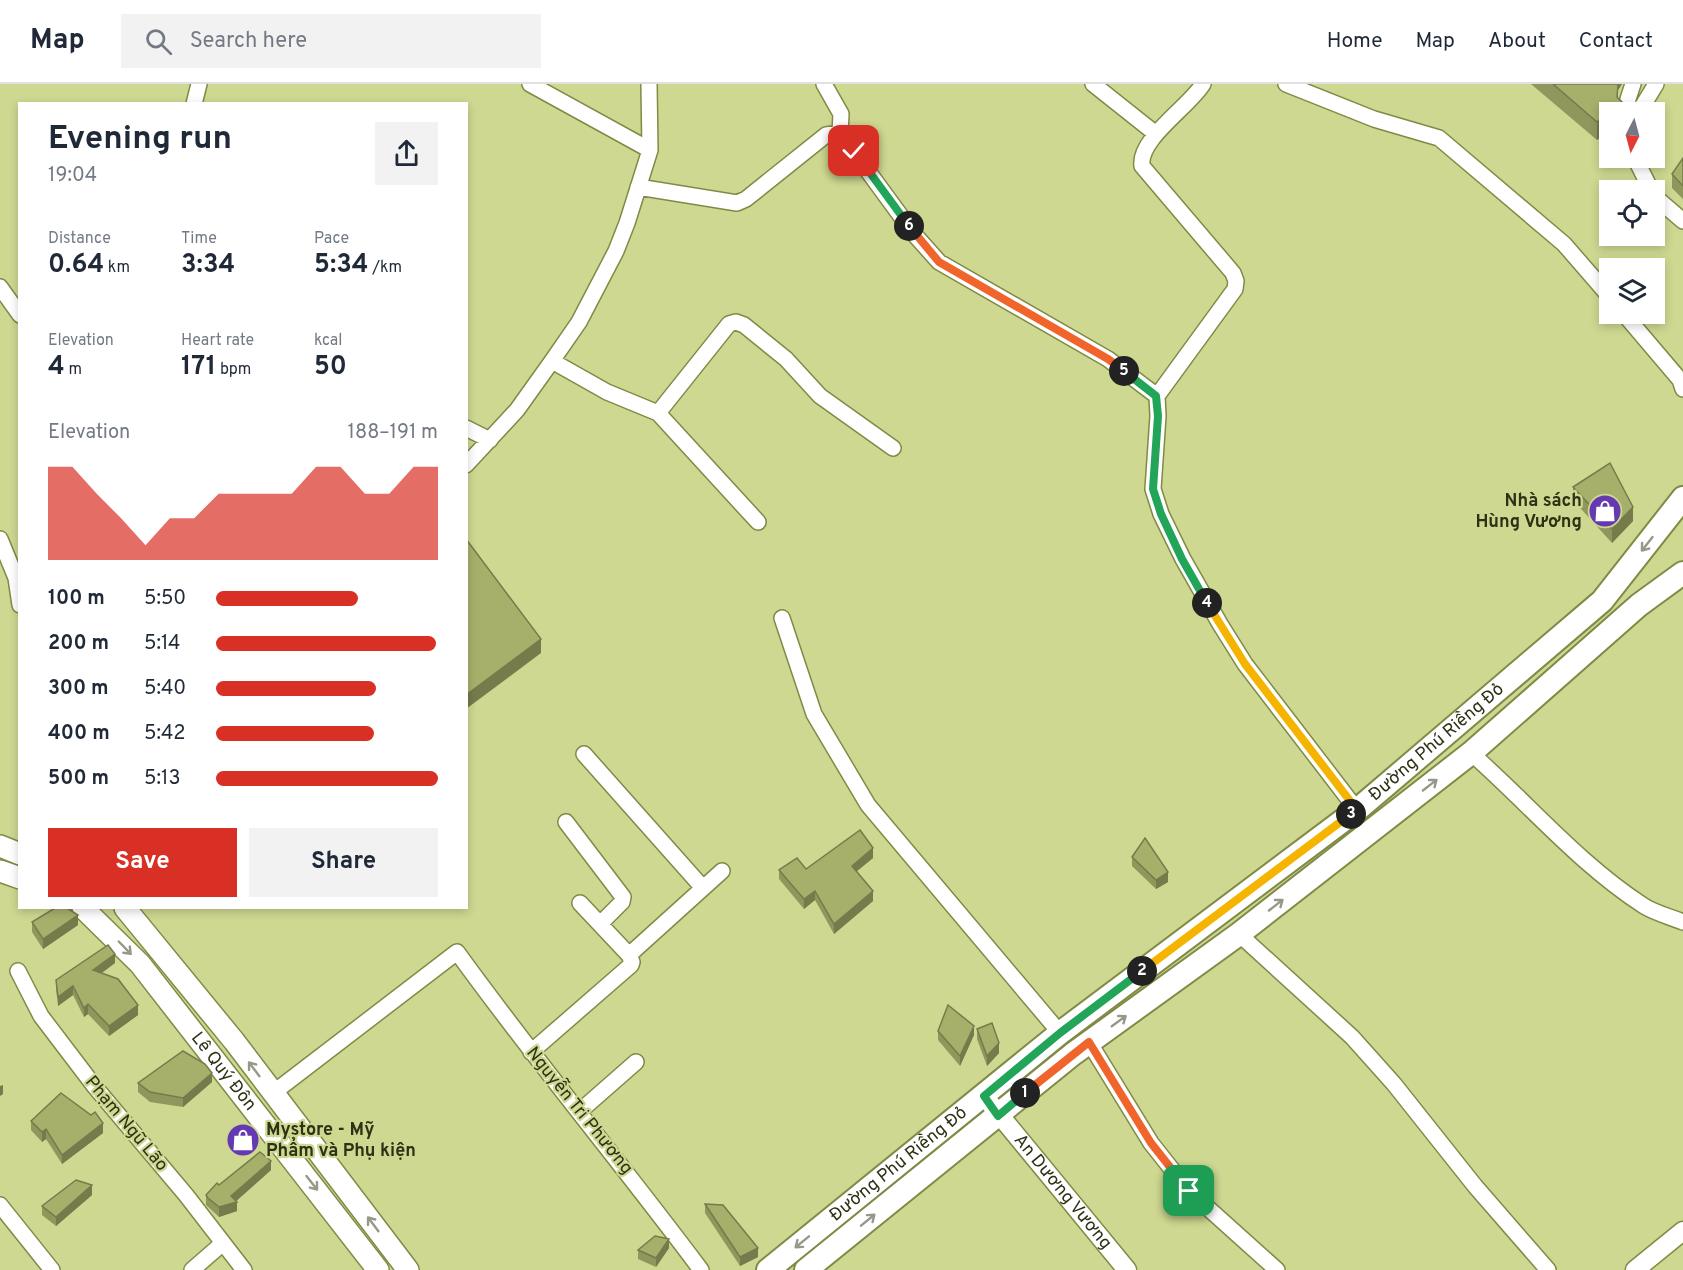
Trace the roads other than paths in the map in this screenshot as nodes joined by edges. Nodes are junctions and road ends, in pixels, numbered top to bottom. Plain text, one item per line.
1 (199, 84) edge
2 (530, 84) edge
3 (649, 84) edge
4 (824, 84) edge
5 (1093, 84) edge
6 (1203, 84) edge
7 (1286, 84) edge
8 (1633, 84) edge
9 (1656, 84) edge
10 (194, 102) edge
11 (1628, 102) edge
12 (1645, 102) edge
13 (840, 133) junction
14 (1156, 134) junction
15 (650, 150) junction
16 (638, 188) junction
17 (1665, 205) edge
18 (1683, 221) edge
19 (1599, 284) edge
20 (0, 288) edge
21 (18, 312) edge
22 (1632, 324) edge
23 (552, 361) junction
24 (1683, 389) edge
25 (1156, 396) junction
26 (658, 413) junction
27 (468, 429) edge
28 (490, 440) junction
29 (893, 448) dead end
30 (468, 463) edge
31 (1683, 498) edge
32 (758, 522) dead end
33 (0, 539) edge
34 (1683, 573) edge
35 (18, 592) edge
36 (782, 618) dead end
37 (1471, 753) junction
38 (584, 754) dead end
39 (1357, 810) junction
40 (566, 822) dead end
41 (0, 846) edge
42 (18, 853) edge
43 (0, 871) edge
44 (722, 871) dead end
45 (18, 877) edge
46 (703, 888) junction
47 (580, 903) dead end
48 (87, 909) edge
49 (126, 909) edge
50 (1683, 922) edge
51 (600, 924) junction
52 (1239, 934) junction
53 (629, 955) junction
54 (18, 971) dead end
55 (1060, 1033) junction
56 (1089, 1042) junction
57 (531, 1052) junction
58 (636, 1062) dead end
59 (273, 1093) junction
60 (984, 1096) junction
61 (579, 1112) junction
62 (998, 1116) junction
63 (0, 1205) edge
64 (1683, 1231) edge
65 (223, 1243) junction
66 (52, 1270) edge
67 (192, 1270) edge
68 (244, 1270) edge
69 (378, 1270) edge
70 (408, 1270) edge
71 (701, 1270) edge
72 (768, 1270) edge
73 (806, 1270) edge
74 (1127, 1270) edge
75 (1277, 1270) edge
76 (1548, 1270) edge
77 (1635, 1270) edge

1 - 10 street
2 - 15 street
3 - 15 street
4 - 13 street
5 - 14 street
6 - 14 street
7 - 19 street
8 - 11 street
9 - 12 street
13 - 16 street
13 - 25 street
14 - 25 street
15 - 16 street
16 - 23 street
17 - 18 street
20 - 21 street
22 - 24 street
23 - 26 street
23 - 28 street
25 - 39 street
26 - 29 street
26 - 32 street
27 - 28 street
28 - 30 street
31 -> 39 main road, Đường Phú Riềng Đỏ
33 - 35 street
34 - 37 main road, Đường Phú Riềng Đỏ
36 - 55 street
37 - 50 street
52 -> 37 main road, Đường Phú Riềng Đỏ
38 - 46 street
39 - 55 main road, Đường Phú Riềng Đỏ
40 - 51 street
41 - 42 main road
43 - 45 main road
44 - 46 street
46 - 53 street
47 - 51 street
48 -> 69 main road, Lê Quý Đôn
59 -> 49 main road, Lê Quý Đôn
51 - 53 street
56 -> 52 main road, Đường Phú Riềng Đỏ
52 - 76 street
53 - 57 street
54 - 65 street, Phạm Ngũ Lão
55 - 60 main road, Đường Phú Riềng Đỏ
56 - 62 main road, Đường Phú Riềng Đỏ
56 - 75 street
57 - 59 street, Nguyễn Tri Phương
57 - 61 street, Nguyễn Tri Phương
58 - 61 street
70 -> 59 main road, Lê Quý Đôn
60 - 62 street, An Dương Vương
60 -> 72 main road, Đường Phú Riềng Đỏ
61 - 71 street, Nguyễn Tri Phương
73 -> 62 main road, Đường Phú Riềng Đỏ
62 - 74 street, An Dương Vương
63 - 66 street
64 - 77 street
65 - 67 street
65 - 68 street, Phạm Ngũ Lão

